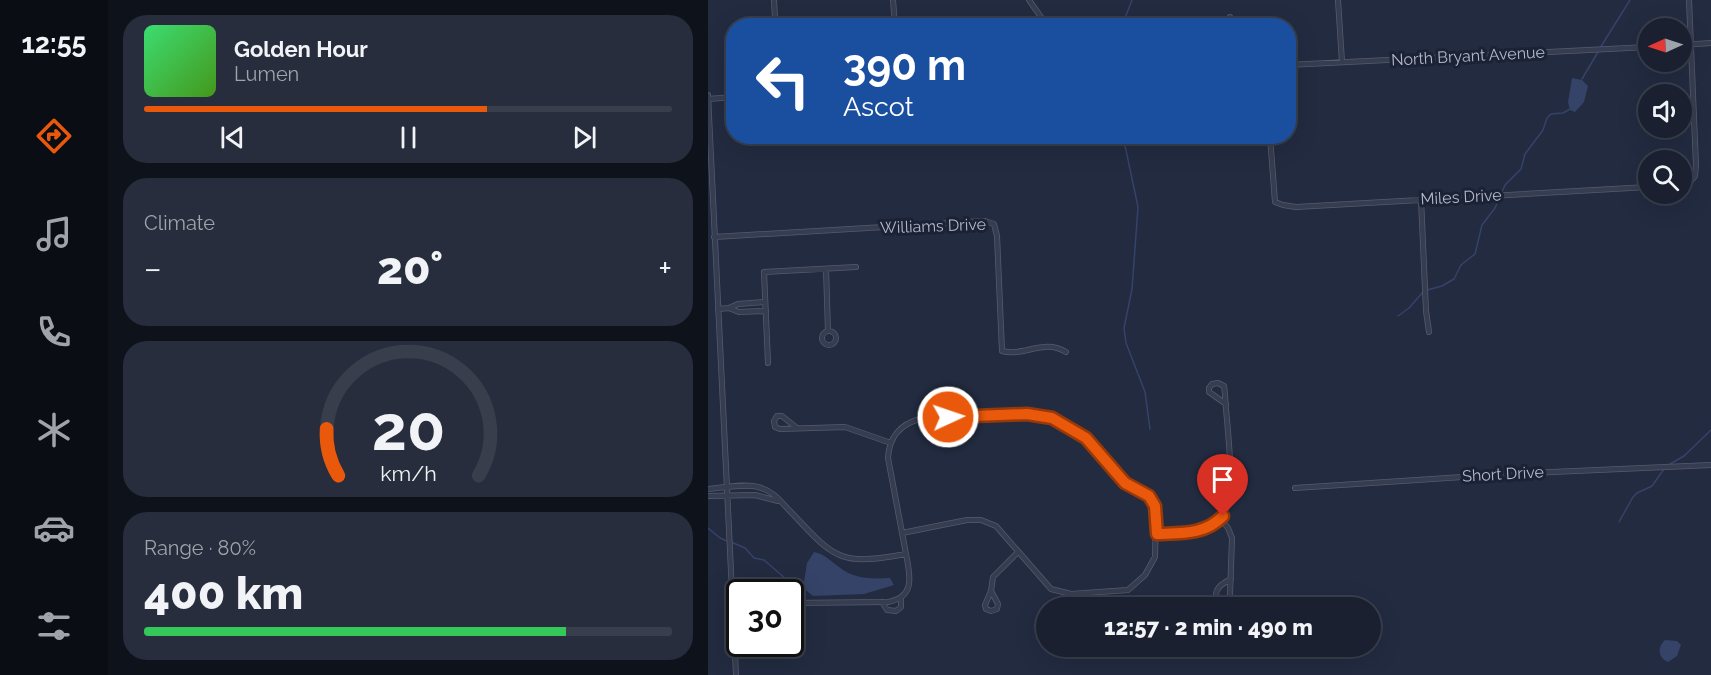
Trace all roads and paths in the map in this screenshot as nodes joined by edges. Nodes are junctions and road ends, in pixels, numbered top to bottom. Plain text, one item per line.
1 (774, 0) edge
2 (894, 0) edge
3 (1029, 0) edge
4 (1338, 0) edge
5 (1689, 0) edge
6 (775, 18) edge
7 (895, 18) edge
8 (1042, 18) edge
9 (1690, 18) edge
10 (1711, 44) edge
11 (1692, 45) edge
12 (1638, 47) edge
13 (1342, 62) junction
14 (1296, 65) edge
15 (1692, 69) edge
16 (708, 98) edge
17 (726, 98) edge
18 (1271, 144) edge
19 (1692, 180) edge
20 (1638, 188) edge
21 (1421, 199) junction
22 (708, 235) edge
23 (714, 236) junction
24 (708, 244) edge
25 (715, 244) junction
26 (856, 267) dead end
27 (826, 269) junction
28 (765, 302) junction
29 (729, 308) junction
30 (718, 309) junction
31 (766, 311) junction
32 (828, 331) dead end
33 (1429, 332) dead end
34 (1066, 352) dead end
35 (768, 363) dead end
36 (1226, 404) junction
37 (797, 428) junction
38 (891, 442) junction
39 (1711, 465) edge
40 (727, 488) junction
41 (1294, 488) dead end
42 (708, 489) edge
43 (708, 496) edge
44 (727, 496) junction
45 (781, 501) junction
46 (1221, 519) junction
47 (902, 533) junction
48 (1157, 534) junction
49 (1018, 552) junction
50 (906, 554) junction
51 (1231, 579) junction
52 (991, 591) dead end
53 (901, 598) junction
54 (882, 602) junction
55 (804, 603) edge
56 (736, 675) edge

1 - 6 street
2 - 7 street
3 - 8 street
4 - 13 street
5 - 9 street
10 - 11 street
12 - 13 street, North Bryant Avenue
13 - 14 street, North Bryant Avenue
15 - 19 street
16 - 17 street
16 - 23 street
18 - 21 street, Miles Drive
20 - 21 street, Miles Drive
21 - 33 street
22 - 23 street
23 - 25 street
23 - 34 street, Williams Drive
24 - 25 street
25 - 30 street
26 - 27 street
27 - 28 street
27 - 32 street
28 - 29 street
28 - 31 street
29 - 30 street
29 - 31 street
30 - 40 street
31 - 35 street
36 - 36 street
36 - 46 street
37 - 37 street
37 - 38 street
38 - 47 street
38 - 48 street
39 - 41 street, Short Drive
40 - 42 street
40 - 44 street
40 - 45 street
43 - 44 street
44 - 45 street
44 - 56 street
45 - 50 street
46 - 48 street
46 - 51 street
47 - 49 street
47 - 50 street
48 - 49 street
49 - 52 street
50 - 53 street
51 - 51 street
53 - 54 street
53 - 54 street
54 - 55 street

